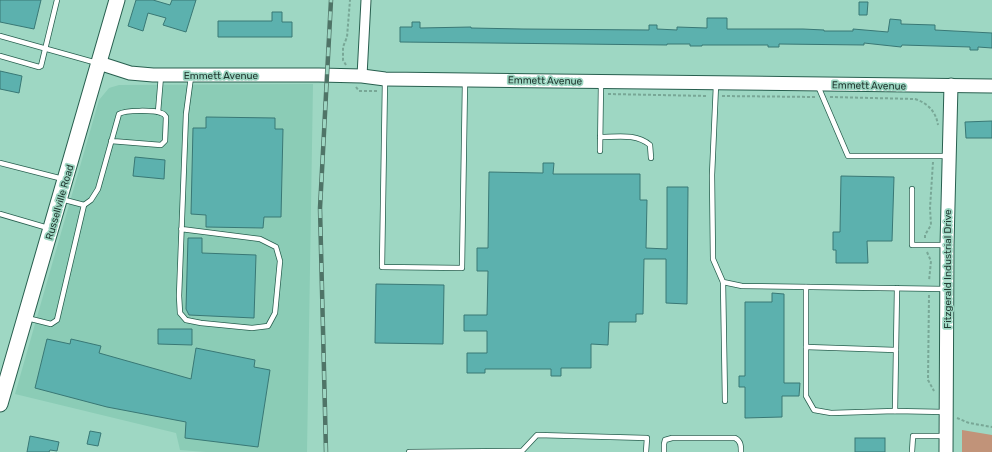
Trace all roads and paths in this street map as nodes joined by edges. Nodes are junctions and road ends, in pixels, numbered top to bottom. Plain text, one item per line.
1 (57, 0) edge
2 (118, 0) edge
3 (366, 0) edge
4 (0, 36) edge
5 (46, 48) junction
6 (0, 56) edge
7 (99, 63) junction
8 (161, 75) junction
9 (191, 76) junction
10 (362, 76) junction
11 (385, 78) junction
12 (465, 79) junction
13 (601, 81) junction
14 (716, 83) junction
15 (817, 84) junction
16 (951, 85) junction
17 (992, 86) edge
18 (158, 112) junction
19 (600, 137) junction
20 (111, 141) junction
21 (600, 151) dead end
22 (949, 156) junction
23 (652, 158) dead end
24 (0, 163) edge
25 (65, 180) junction
26 (912, 189) dead end
27 (60, 199) junction
28 (84, 205) junction
29 (0, 214) edge
30 (51, 229) junction
31 (181, 229) junction
32 (947, 245) junction
33 (723, 282) junction
34 (806, 287) junction
35 (897, 288) junction
36 (947, 289) junction
37 (25, 318) junction
38 (806, 347) junction
39 (896, 350) junction
40 (725, 401) dead end
41 (0, 404) edge
42 (895, 411) junction
43 (946, 412) junction
44 (946, 436) junction
45 (409, 452) edge
46 (522, 452) edge
47 (646, 452) edge
48 (664, 452) edge
49 (741, 452) edge
50 (912, 452) edge
51 (946, 452) edge

1 - 5 lane
2 - 7 main road, Russellville Road
3 - 10 street
4 - 5 lane
5 - 6 lane
5 - 7 lane
7 - 8 street, Emmett Avenue
7 - 25 main road, Russellville Road
8 - 9 street, Emmett Avenue
8 - 18 lane
9 - 10 street, Emmett Avenue
9 - 31 lane
10 - 11 street, Emmett Avenue
11 - 12 street, Emmett Avenue
11 - 12 lane
12 - 13 street, Emmett Avenue
13 - 14 street, Emmett Avenue
13 - 19 lane
14 - 15 street, Emmett Avenue
14 - 33 lane
15 - 16 street, Emmett Avenue
15 - 22 lane
16 - 17 street, Emmett Avenue
16 - 22 street, Fitzgerald Industrial Drive
18 - 20 lane
18 - 20 lane
19 - 21 lane
19 - 23 lane
20 - 28 lane
22 - 32 street, Fitzgerald Industrial Drive
24 - 25 lane
25 - 27 main road, Russellville Road
26 - 32 lane
27 - 28 lane
27 - 30 main road, Russellville Road
28 - 37 lane
29 - 30 lane
30 - 37 main road, Russellville Road
31 - 31 lane
32 - 36 street, Fitzgerald Industrial Drive
33 - 34 lane
33 - 40 lane
34 - 35 lane
34 - 38 lane
35 - 36 lane
35 - 39 lane
36 - 43 street, Fitzgerald Industrial Drive
37 - 41 main road, Russellville Road
38 - 39 lane
38 - 42 lane
39 - 42 lane
42 - 43 lane
43 - 44 street, Fitzgerald Industrial Drive
44 - 50 lane
44 - 51 street, Fitzgerald Industrial Drive
45 - 46 lane
46 - 47 lane
48 - 49 lane

